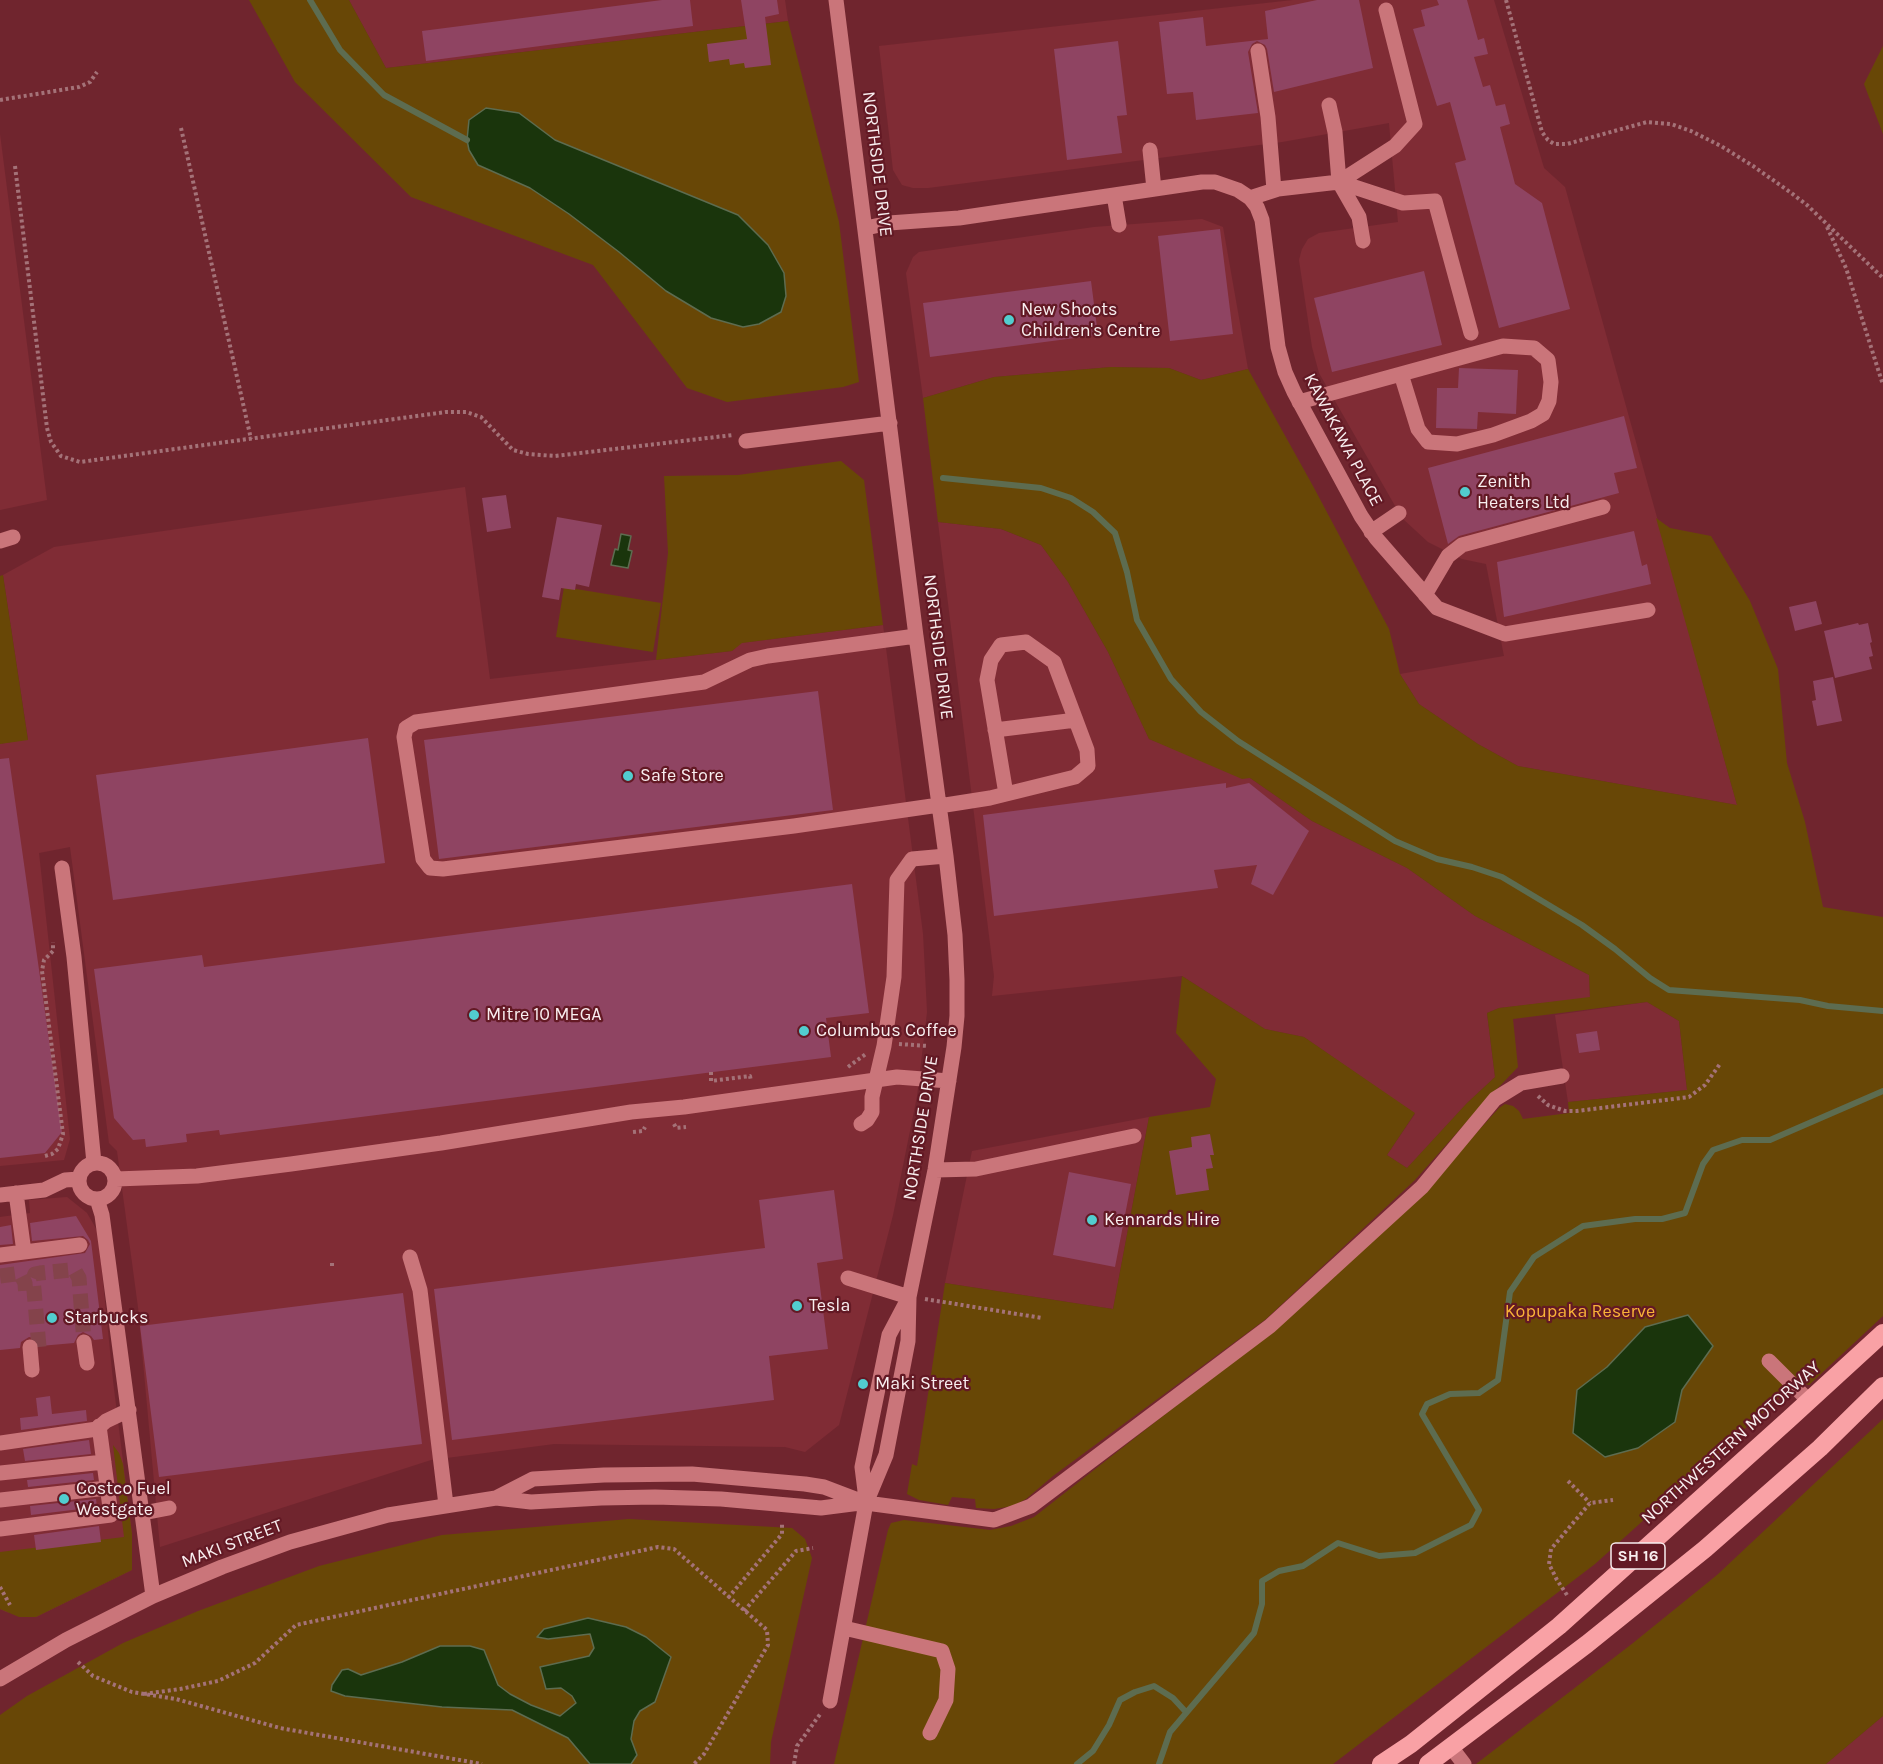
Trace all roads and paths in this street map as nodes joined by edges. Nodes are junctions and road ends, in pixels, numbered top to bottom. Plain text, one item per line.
1 (836, 0) edge
2 (1506, 0) edge
3 (1386, 10) dead end
4 (1258, 51) dead end
5 (97, 72) dead end
6 (0, 100) edge
7 (1329, 105) dead end
8 (181, 128) dead end
9 (1150, 150) dead end
10 (15, 166) dead end
11 (1339, 182) junction
12 (1154, 189) junction
13 (1274, 190) junction
14 (1114, 195) junction
15 (1250, 198) junction
16 (1825, 223) junction
17 (1119, 225) dead end
18 (866, 228) junction
19 (1363, 241) dead end
20 (1883, 278) edge
21 (1471, 333) dead end
22 (1401, 374) junction
23 (1883, 385) edge
24 (1299, 402) junction
25 (890, 423) junction
26 (251, 439) junction
27 (746, 441) joint
28 (1603, 507) dead end
29 (1400, 513) dead end
30 (1371, 532) junction
31 (1425, 595) junction
32 (1648, 610) dead end
33 (916, 636) junction
34 (1076, 720) junction
35 (995, 730) junction
36 (1006, 794) junction
37 (939, 806) junction
38 (946, 856) junction
39 (62, 868) dead end
40 (53, 941) dead end
41 (895, 1044) dead end
42 (928, 1046) dead end
43 (1720, 1064) dead end
44 (1562, 1076) dead end
45 (877, 1080) junction
46 (949, 1082) junction
47 (1521, 1083) junction
48 (861, 1124) dead end
49 (686, 1127) dead end
50 (676, 1128) dead end
51 (643, 1131) dead end
52 (633, 1132) dead end
53 (1134, 1136) dead end
54 (45, 1156) dead end
55 (94, 1163) junction
56 (935, 1170) junction
57 (79, 1179) junction
58 (116, 1179) junction
59 (16, 1193) junction
60 (0, 1195) edge
61 (97, 1199) junction
62 (80, 1245) dead end
63 (24, 1252) junction
64 (0, 1256) edge
65 (410, 1257) dead end
66 (848, 1278) dead end
67 (909, 1297) junction
68 (1042, 1318) dead end
69 (1883, 1333) edge
70 (84, 1342) tunnel mouth
71 (34, 1347) tunnel mouth
72 (1769, 1361) dead end
73 (87, 1363) dead end
74 (37, 1369) dead end
75 (1883, 1386) edge
76 (1809, 1401) junction
77 (129, 1410) junction
78 (99, 1426) junction
79 (0, 1443) edge
80 (104, 1462) junction
81 (0, 1473) edge
82 (1568, 1481) dead end
83 (107, 1488) junction
84 (496, 1498) junction
85 (0, 1500) edge
86 (1613, 1500) dead end
87 (866, 1503) junction
88 (1590, 1503) junction
89 (446, 1505) junction
90 (169, 1508) dead end
91 (143, 1513) junction
92 (782, 1522) dead end
93 (0, 1529) edge
94 (813, 1548) dead end
95 (0, 1587) edge
96 (153, 1596) junction
97 (728, 1598) junction
98 (10, 1605) dead end
99 (1578, 1610) junction
100 (744, 1611) junction
101 (844, 1628) junction
102 (78, 1662) dead end
103 (1, 1674) edge
104 (144, 1694) junction
105 (830, 1701) joint
106 (930, 1733) dead end
107 (1451, 1747) junction
108 (482, 1764) edge
109 (694, 1764) edge
110 (794, 1764) edge
111 (1381, 1764) edge
112 (1428, 1764) edge
113 (1464, 1764) edge

1 - 18 street, NORTHSIDE DRIVE
2 - 16 path
3 - 11 street
4 - 13 street
5 - 6 path
7 - 11 street
8 - 26 path
9 - 12 street
10 - 26 path
11 - 13 street
11 - 19 street
11 - 21 street
12 - 14 street
12 - 15 street
13 - 15 street
14 - 17 street
14 - 18 street
15 - 24 street, KAWAKAWA PLACE
16 - 20 path
16 - 23 path
18 - 25 street, NORTHSIDE DRIVE
22 - 22 street
22 - 24 street
24 - 30 street, KAWAKAWA PLACE
25 - 27 street
25 - 33 street, NORTHSIDE DRIVE
26 - 27 path
28 - 31 street
29 - 30 street
30 - 31 street, KAWAKAWA PLACE
31 - 32 street, KAWAKAWA PLACE
33 - 37 street, NORTHSIDE DRIVE
33 - 37 street
34 - 35 street
34 - 35 street
34 - 36 street
35 - 36 street
36 - 37 street
37 - 38 street, NORTHSIDE DRIVE
38 - 45 street
38 - 46 street, NORTHSIDE DRIVE
39 - 55 street
40 - 54 path
41 - 42 path
43 - 47 path
44 - 47 street
45 - 46 street
45 - 48 street
45 - 58 street
46 - 56 street, NORTHSIDE DRIVE
47 - 87 street
49 - 50 path
51 - 52 path
53 - 56 street
55 - 57 street
55 - 58 street
56 - 67 street, NORTHSIDE DRIVE
57 - 59 street
57 - 61 street
58 - 61 street
59 - 60 street
59 - 63 street
61 - 77 street
62 - 63 street
63 - 64 street
65 - 89 street
66 - 67 street
67 - 68 path
67 - 87 street, NORTHSIDE DRIVE
69 - 76 highway, NORTHWESTERN MOTORWAY / SH 16
70 - 73 street
71 - 74 street
72 - 76 street
75 - 107 highway, SH 16
76 - 99 highway, NORTHWESTERN MOTORWAY / SH 16
77 - 78 street
77 - 91 street
78 - 79 street
78 - 80 street
80 - 81 street
80 - 83 street
82 - 88 path
83 - 85 street
83 - 93 street
84 - 87 street, MAKI STREET
84 - 87 street, MAKI STREET
84 - 89 street, MAKI STREET
86 - 88 path
87 - 101 street, NORTHSIDE DRIVE
88 - 99 path
89 - 96 street, MAKI STREET
90 - 91 street
91 - 96 street
92 - 97 path
94 - 100 path
95 - 98 path
96 - 103 street, MAKI STREET
97 - 100 path
97 - 104 path
99 - 111 highway, NORTHWESTERN MOTORWAY / SH 16
100 - 109 path
101 - 105 street, NORTHSIDE DRIVE
101 - 106 street
102 - 104 path
104 - 108 path
105 - 110 path
107 - 112 highway, SH 16
107 - 113 street

